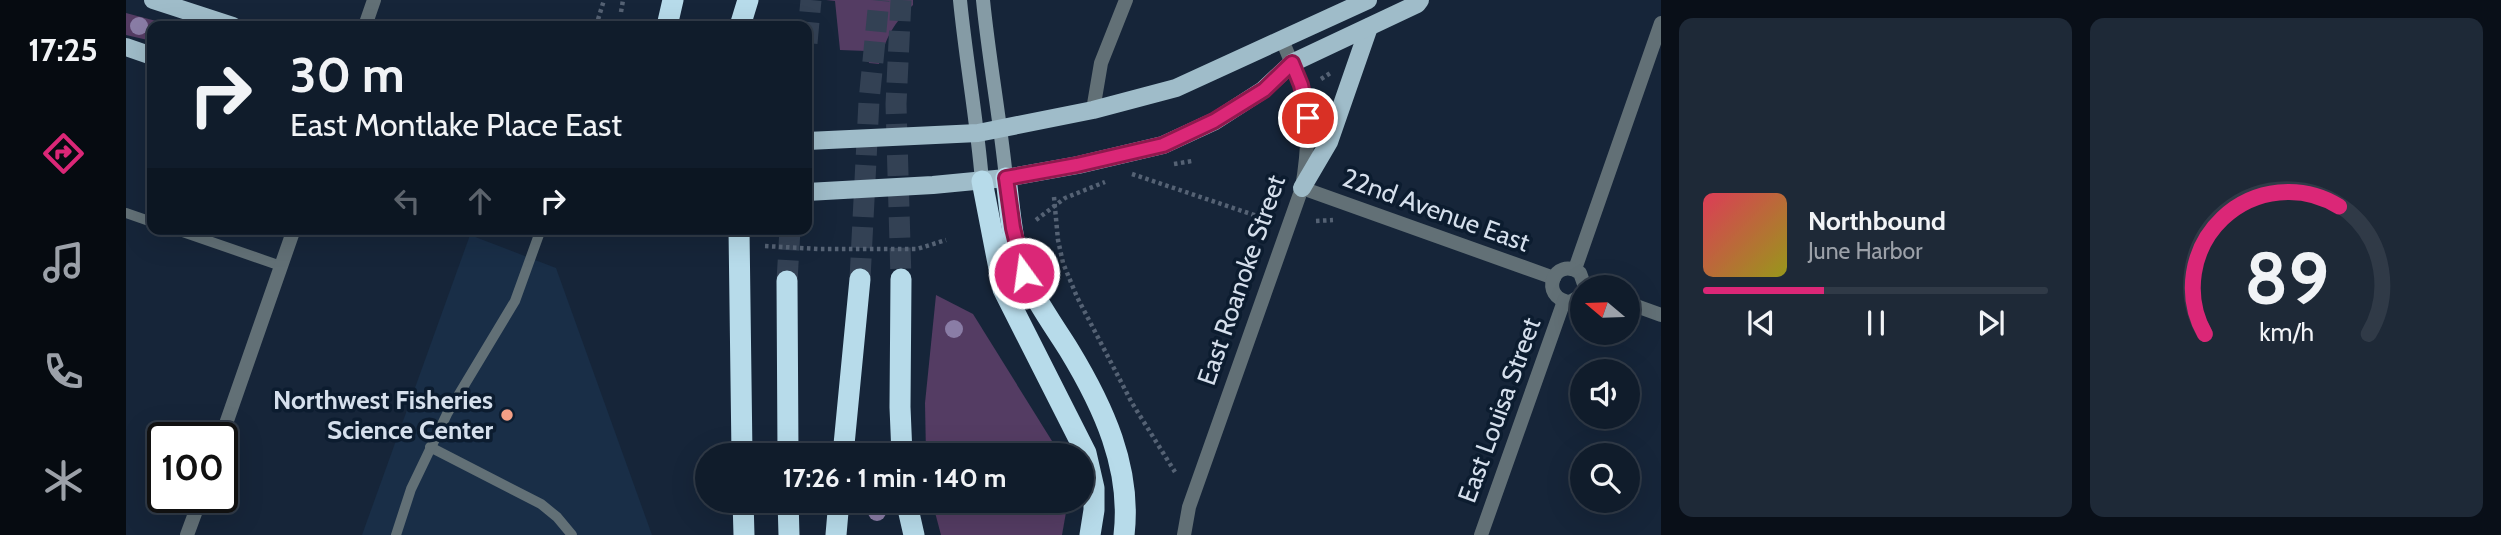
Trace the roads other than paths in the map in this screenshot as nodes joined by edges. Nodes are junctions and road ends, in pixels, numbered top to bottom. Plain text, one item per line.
1 (152, 0) edge
2 (174, 0) edge
3 (374, 0) edge
4 (673, 0) edge
5 (748, 0) edge
6 (961, 0) edge
7 (983, 0) edge
8 (1126, 0) edge
9 (1366, 0) edge
10 (1420, 0) edge
11 (197, 14) junction
12 (218, 21) edge
13 (367, 21) edge
14 (668, 21) edge
15 (742, 21) edge
16 (1661, 23) edge
17 (1369, 27) junction
18 (1282, 40) junction
19 (126, 47) edge
20 (147, 54) edge
21 (1292, 63) junction
22 (1093, 110) junction
23 (1001, 129) junction
24 (978, 133) junction
25 (812, 141) edge
26 (1006, 178) junction
27 (982, 181) junction
28 (1302, 188) junction
29 (812, 192) edge
30 (127, 215) edge
31 (147, 221) edge
32 (191, 235) edge
33 (292, 235) edge
34 (539, 235) edge
35 (739, 235) edge
36 (281, 266) junction
37 (1575, 270) junction
38 (1581, 275) edge
39 (1553, 278) junction
40 (860, 279) tunnel mouth
41 (901, 279) tunnel mouth
42 (787, 281) tunnel mouth
43 (1570, 300) edge
44 (1564, 301) junction
45 (1640, 307) edge
46 (1661, 315) edge
47 (227, 422) edge
48 (740, 443) edge
49 (788, 443) edge
50 (844, 443) edge
51 (902, 443) edge
52 (430, 447) junction
53 (195, 513) edge
54 (734, 513) edge
55 (743, 513) edge
56 (788, 513) edge
57 (838, 513) edge
58 (909, 513) edge
59 (187, 535) edge
60 (396, 535) edge
61 (572, 535) edge
62 (733, 535) edge
63 (744, 535) edge
64 (789, 535) edge
65 (836, 535) edge
66 (914, 535) edge
67 (1090, 535) edge
68 (1124, 535) edge
69 (1184, 535) edge
70 (1481, 535) edge

1 - 11 main road
2 - 11 lane
3 - 13 street
4 - 14 highway
5 - 15 highway
6 - 24 main road
7 - 23 main road
8 - 22 street
9 - 18 main road
10 - 17 main road
11 - 12 main road
16 - 37 street
17 - 21 main road
17 - 28 main road
18 - 21 street, East Roanoke Street
18 - 22 main road
19 - 20 main road
21 - 26 main road
21 - 28 street, East Roanoke Street
22 - 23 main road
23 - 24 main road
23 - 26 main road
24 - 25 main road
24 - 27 main road
26 - 27 main road
26 - 68 highway
27 - 29 main road
27 - 67 highway
28 - 39 street, 22nd Avenue East
28 - 69 street, East Roanoke Street
30 - 31 lane
32 - 36 lane
33 - 36 street
34 - 52 lane
35 - 48 highway
36 - 47 street
37 - 38 street
37 - 39 street
39 - 44 street
40 - 50 highway
41 - 51 highway
42 - 49 highway
43 - 44 street
44 - 70 street, East Louisa Street
45 - 46 street
52 - 60 lane
52 - 61 lane
53 - 59 street
54 - 62 lane
55 - 63 highway
56 - 64 highway
57 - 65 highway
58 - 66 highway

